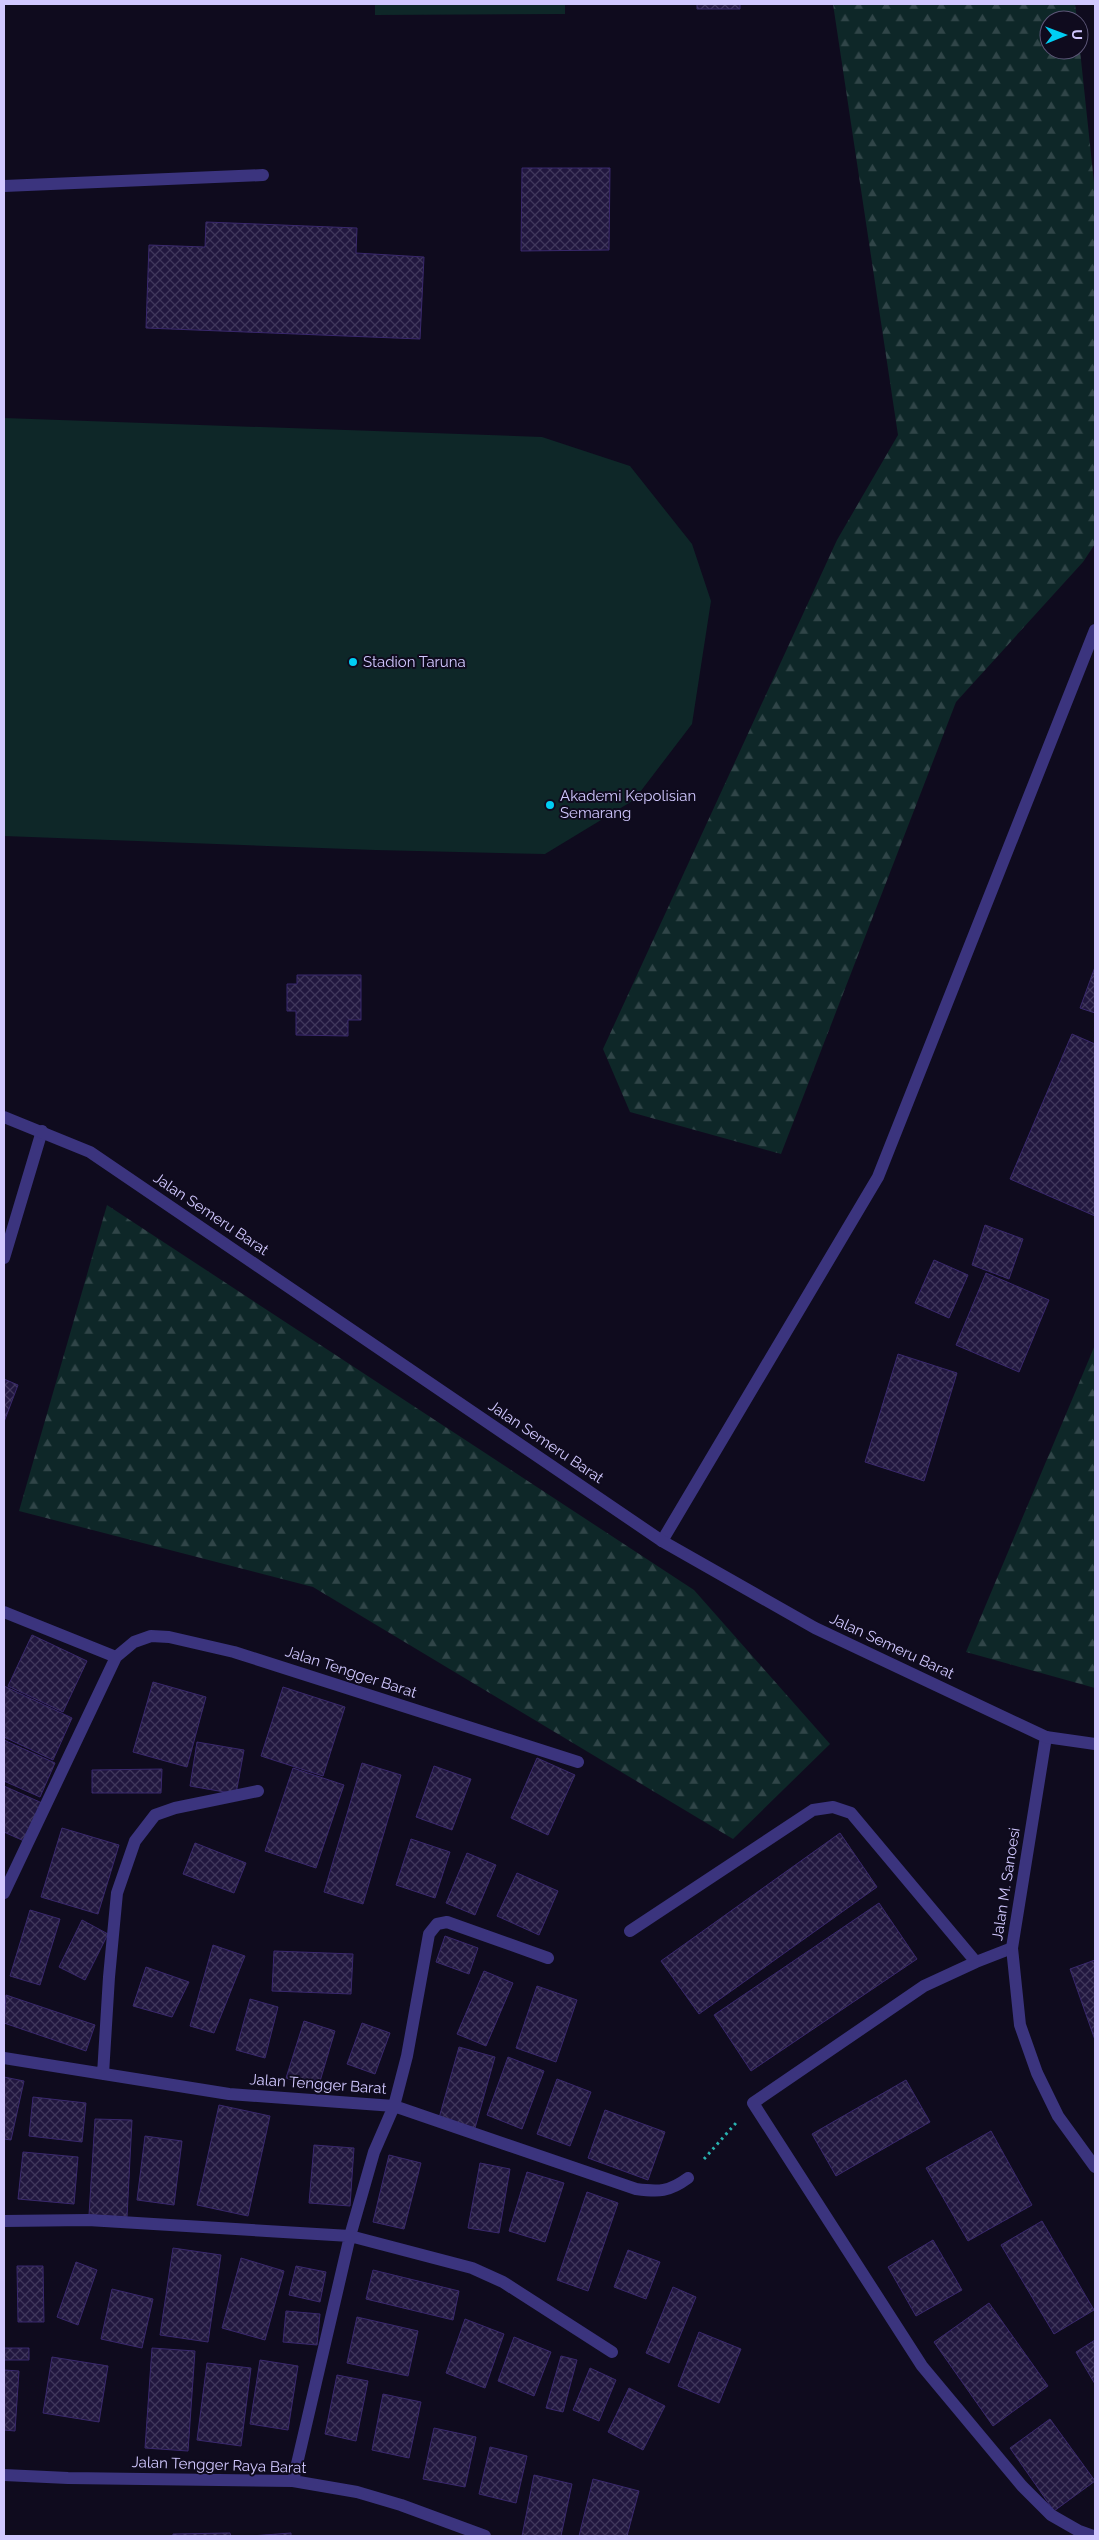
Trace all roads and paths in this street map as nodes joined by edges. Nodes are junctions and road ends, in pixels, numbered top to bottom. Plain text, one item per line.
1 (263, 174) dead end
2 (4, 186) edge
3 (1095, 630) edge
4 (4, 1118) edge
5 (42, 1132) junction
6 (4, 1258) edge
7 (662, 1541) junction
8 (4, 1612) edge
9 (116, 1657) junction
10 (1046, 1737) junction
11 (1095, 1744) edge
12 (578, 1762) dead end
13 (258, 1791) dead end
14 (4, 1893) edge
15 (630, 1931) dead end
16 (1012, 1948) junction
17 (548, 1958) dead end
18 (976, 1962) junction
19 (4, 2058) edge
20 (103, 2074) junction
21 (753, 2103) junction
22 (394, 2106) junction
23 (1095, 2168) edge
24 (688, 2178) joint
25 (4, 2221) edge
26 (350, 2236) junction
27 (612, 2352) dead end
28 (4, 2475) edge
29 (293, 2481) junction
30 (485, 2536) edge
31 (1093, 2536) edge

1 - 2 street
3 - 7 street
4 - 5 street, Jalan Semeru Barat
5 - 6 street
5 - 7 street, Jalan Semeru Barat
7 - 10 street, Jalan Semeru Barat
8 - 9 street
9 - 12 street, Jalan Tengger Barat
9 - 14 street, Jalan Tengger Barat
10 - 11 street, Jalan Semeru Barat
10 - 16 street, Jalan M. Sanoesi
13 - 20 street
15 - 18 street
16 - 18 street
16 - 23 street, Jalan M. Sanoesi
17 - 22 street
18 - 21 street
19 - 20 street, Jalan Tengger Barat
20 - 22 street, Jalan Tengger Barat
21 - 24 path
21 - 31 street
22 - 24 street
22 - 26 street, Jalan Tengger Barat
25 - 26 street
26 - 27 street
26 - 29 street, Jalan Tengger Barat
28 - 29 street, Jalan Tengger Raya Barat
29 - 30 street, Jalan Tengger Raya Barat

